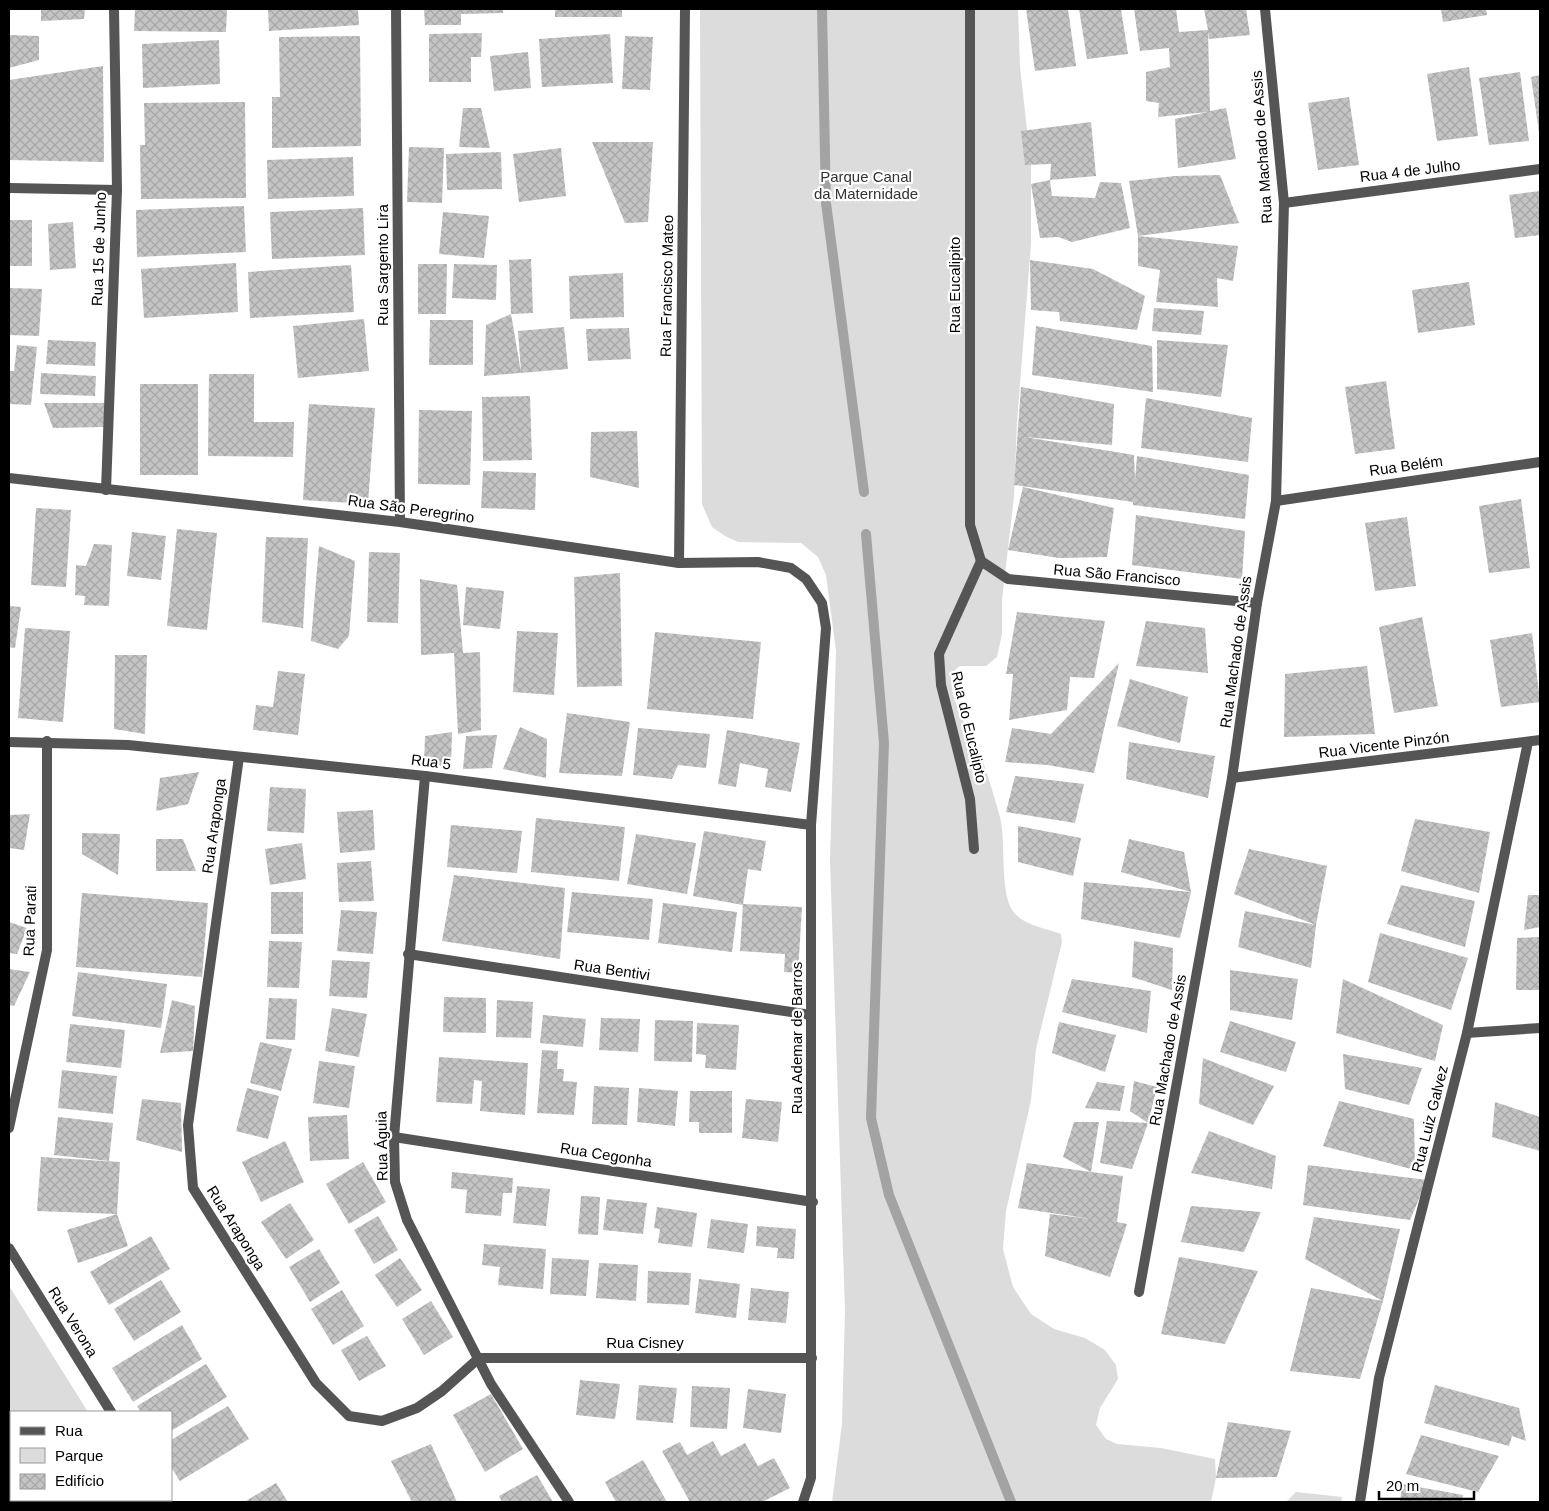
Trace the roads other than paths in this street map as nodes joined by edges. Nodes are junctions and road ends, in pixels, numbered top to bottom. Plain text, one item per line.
1 (114, 9) edge
2 (396, 9) edge
3 (685, 9) edge
4 (970, 9) edge
5 (1265, 9) edge
6 (1540, 169) edge
7 (9, 188) edge
8 (117, 190) junction
9 (1284, 203) junction
10 (1540, 462) edge
11 (9, 478) edge
12 (106, 490) junction
13 (1276, 501) junction
14 (400, 522) junction
15 (981, 560) junction
16 (679, 563) junction
17 (806, 579) joint
18 (1257, 603) junction
19 (1540, 740) edge
20 (47, 741) junction
21 (9, 742) edge
22 (1528, 742) junction
23 (239, 757) junction
24 (425, 776) junction
25 (1232, 778) junction
26 (811, 825) junction
27 (974, 849) dead end
28 (408, 954) junction
29 (811, 1014) junction
30 (1540, 1028) edge
31 (1467, 1033) junction
32 (9, 1128) edge
33 (394, 1137) junction
34 (813, 1202) junction
35 (9, 1248) edge
36 (1139, 1292) dead end
37 (478, 1358) junction
38 (812, 1358) junction
39 (111, 1411) edge
40 (569, 1502) edge
41 (803, 1502) edge
42 (1360, 1502) edge

1 - 8 street, Rua 15 de Junho
2 - 14 street, Rua Sargento Lira
3 - 16 street, Rua Francisco Mateo
4 - 15 street, Rua Eucalipito
5 - 9 street, Rua Machado de Assis
6 - 9 street, Rua 4 de Julho
7 - 8 street
8 - 12 street, Rua 15 de Junho
9 - 13 street, Rua Machado de Assis
10 - 13 street, Rua Belém
11 - 12 street, Rua São Peregrino
12 - 14 street, Rua São Peregrino
13 - 18 street, Rua Machado de Assis
14 - 16 street, Rua São Peregrino
15 - 18 street, Rua São Francisco
15 - 27 street, Rua do Eucalipto
16 - 17 street, Rua São Peregrino
17 - 26 street, Rua Ademar de Barros
18 - 25 street, Rua Machado de Assis
19 - 22 street, Rua Vicente Pinzón
20 - 21 street, Rua 5
20 - 23 street, Rua 5
20 - 32 street, Rua Parati
22 - 25 street, Rua Vicente Pinzón
22 - 31 street, Rua Luiz Galvez
23 - 24 street, Rua 5
23 - 37 street, Rua Araponga
24 - 26 street, Rua 5
24 - 28 street, Rua Águia
25 - 36 street, Rua Machado de Assis
26 - 29 street, Rua Ademar de Barros
28 - 29 street, Rua Bentivi
28 - 33 street, Rua Águia
29 - 34 street, Rua Ademar de Barros
30 - 31 street
31 - 42 street, Rua Luiz Galvez
33 - 34 street, Rua Cegonha
33 - 37 street, Rua Águia
34 - 38 street, Rua Ademar de Barros
35 - 39 street, Rua Verona
37 - 38 street, Rua Cisney
37 - 40 street, Rua Águia
38 - 41 street, Rua Ademar de Barros

